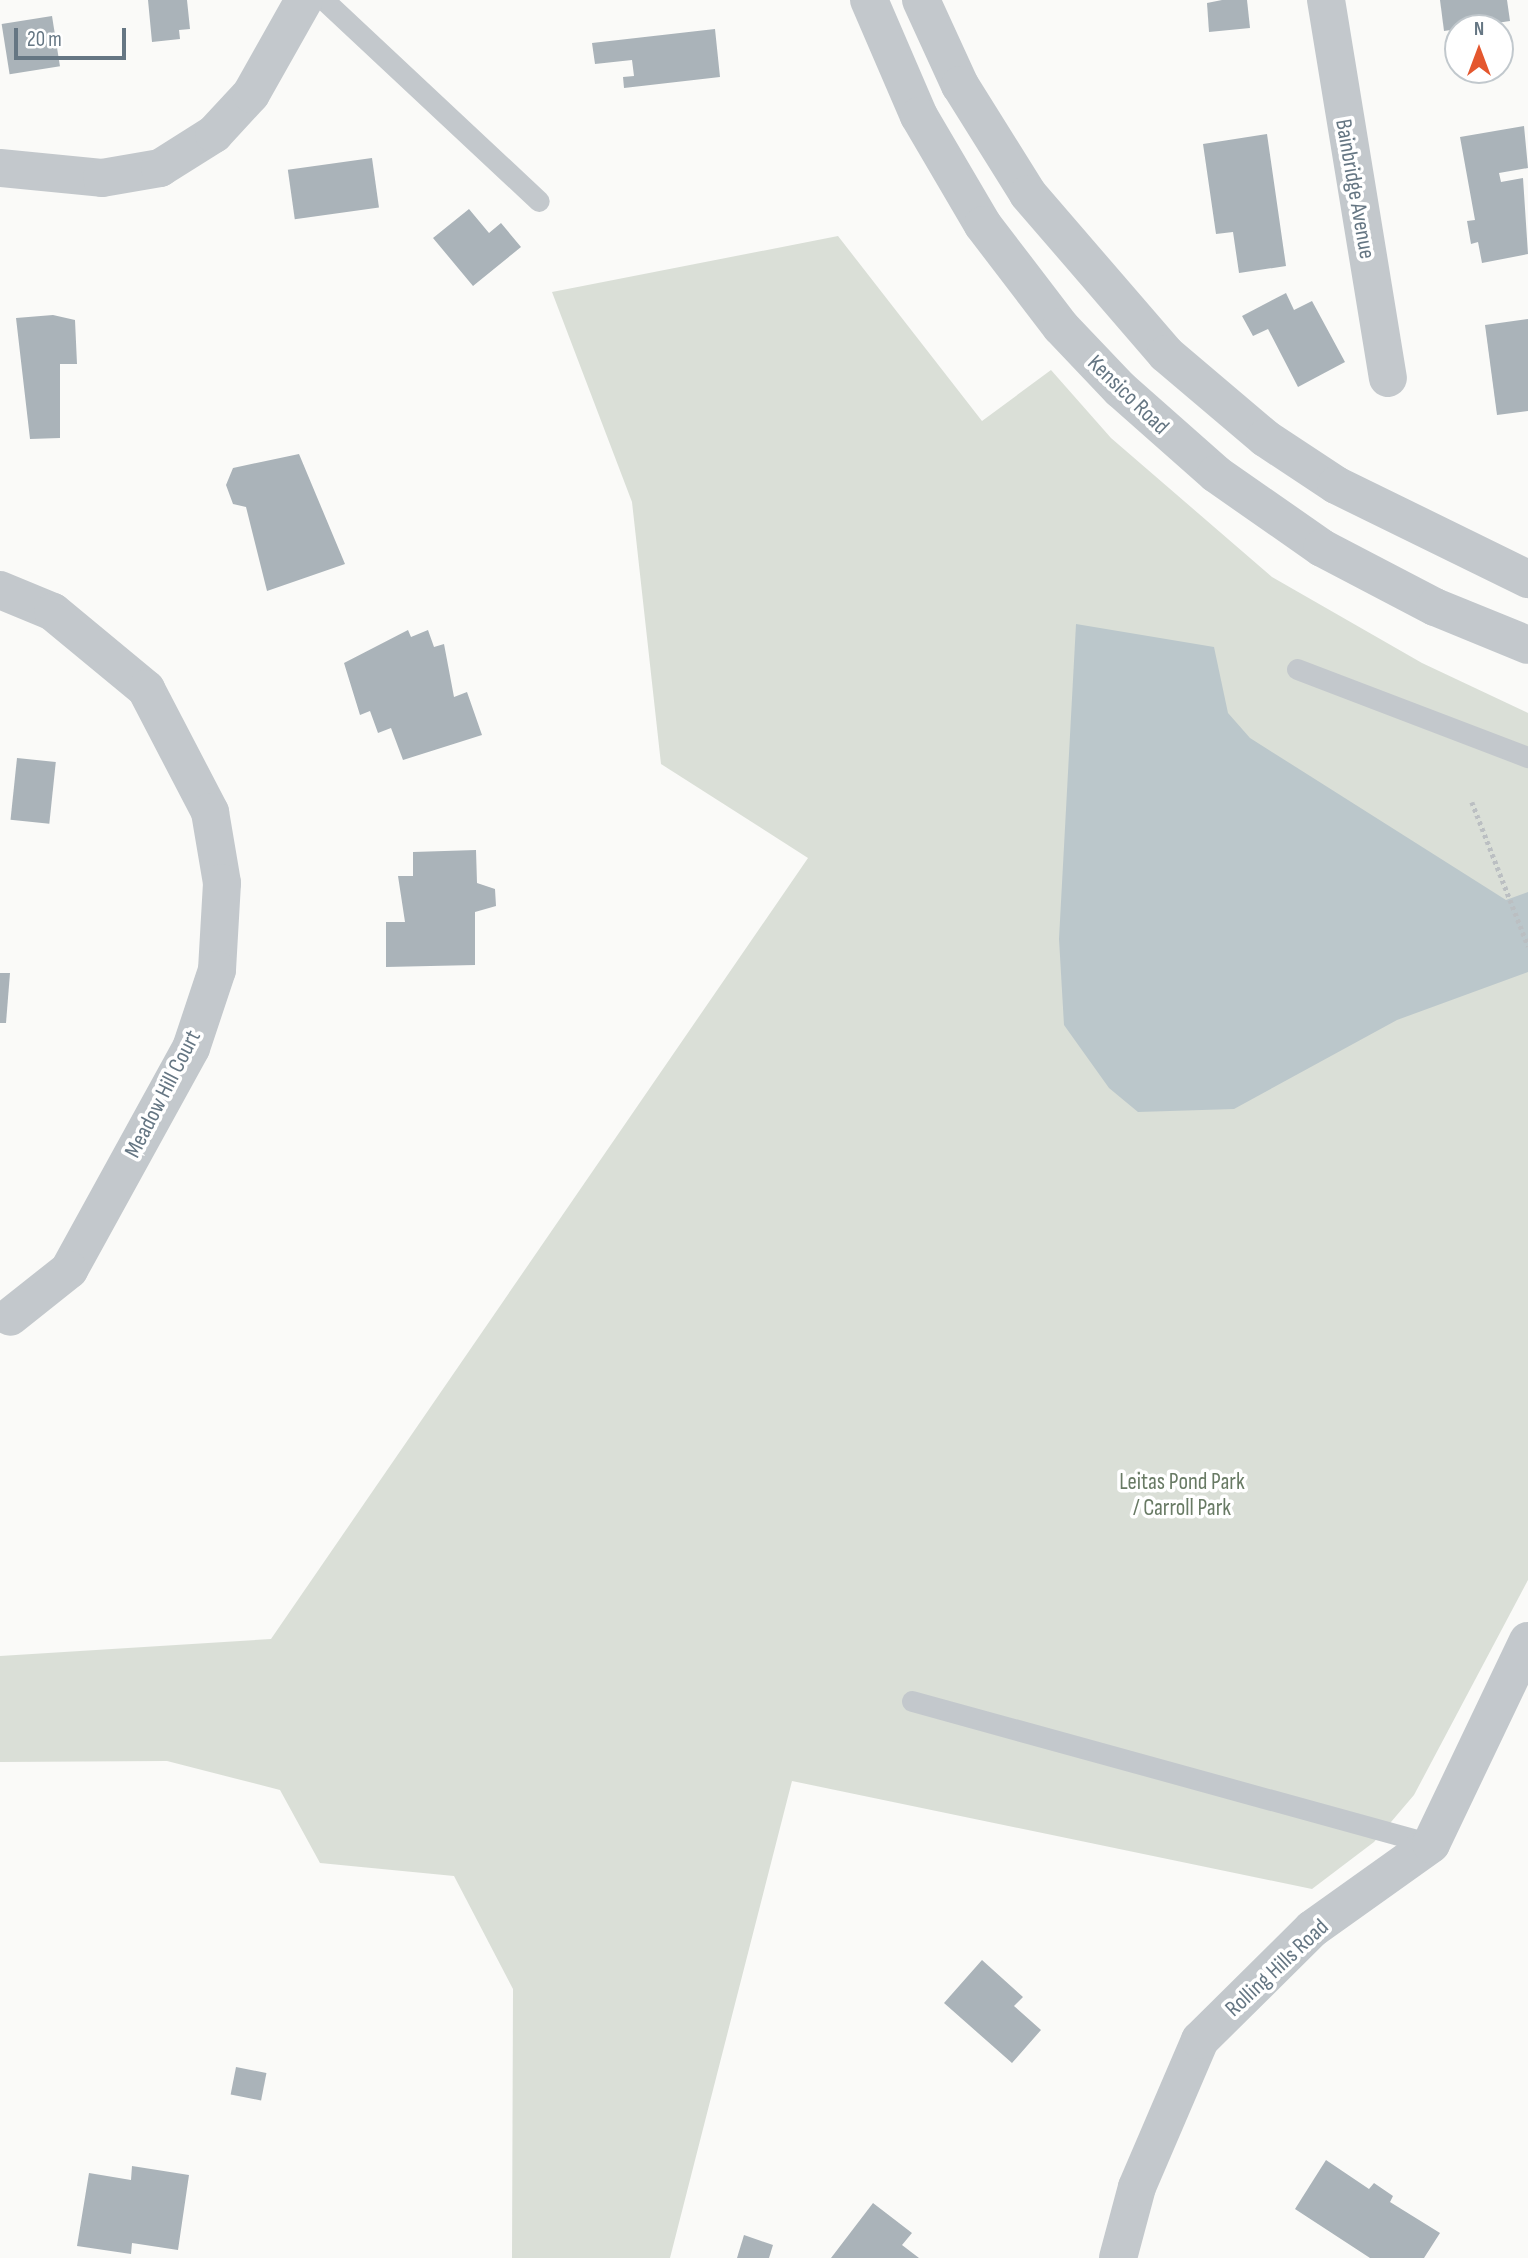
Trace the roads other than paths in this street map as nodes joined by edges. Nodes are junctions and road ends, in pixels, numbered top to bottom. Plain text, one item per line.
1 (304, 0) edge
2 (324, 0) edge
3 (869, 0) edge
4 (921, 0) edge
5 (1326, 0) edge
6 (0, 168) edge
7 (540, 201) dead end
8 (1388, 378) dead end
9 (1528, 579) edge
10 (0, 590) edge
11 (1528, 645) edge
12 (1297, 669) dead end
13 (1528, 757) edge
14 (10, 1317) dead end
15 (1528, 1641) edge
16 (912, 1701) dead end
17 (1431, 1844) junction
18 (1118, 2258) edge

1 - 6 street
2 - 7 lane
3 - 11 street, Kensico Road
4 - 9 street
5 - 8 street, Bainbridge Avenue
10 - 14 street, Meadow Hill Court
12 - 13 lane
15 - 17 street, Rolling Hills Road
16 - 17 lane
17 - 18 street, Rolling Hills Road

